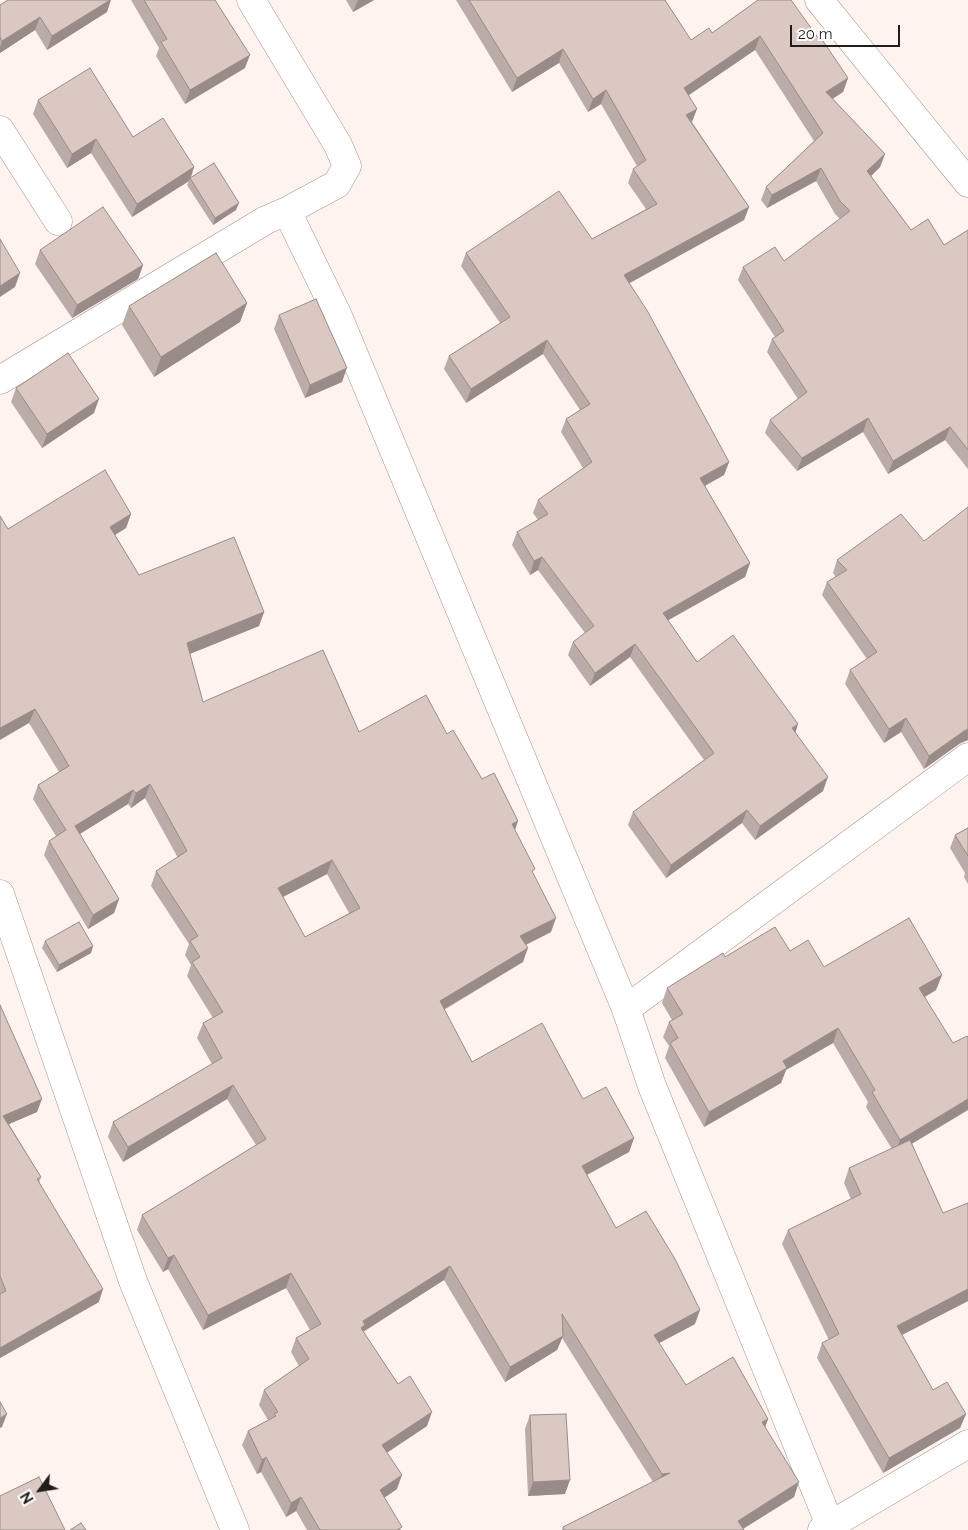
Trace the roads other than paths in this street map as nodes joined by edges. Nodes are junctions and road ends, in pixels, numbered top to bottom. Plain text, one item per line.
1 (251, 0) edge
2 (819, 0) edge
3 (0, 130) edge
4 (968, 183) edge
5 (287, 211) junction
6 (58, 221) dead end
7 (0, 380) edge
8 (968, 757) edge
9 (0, 894) edge
10 (626, 1008) junction
11 (968, 1444) edge
12 (828, 1528) edge
13 (235, 1530) edge

1 - 5 street
2 - 4 street
3 - 6 street
5 - 7 street
5 - 10 street
8 - 10 street
9 - 13 street
10 - 12 street
11 - 12 street

